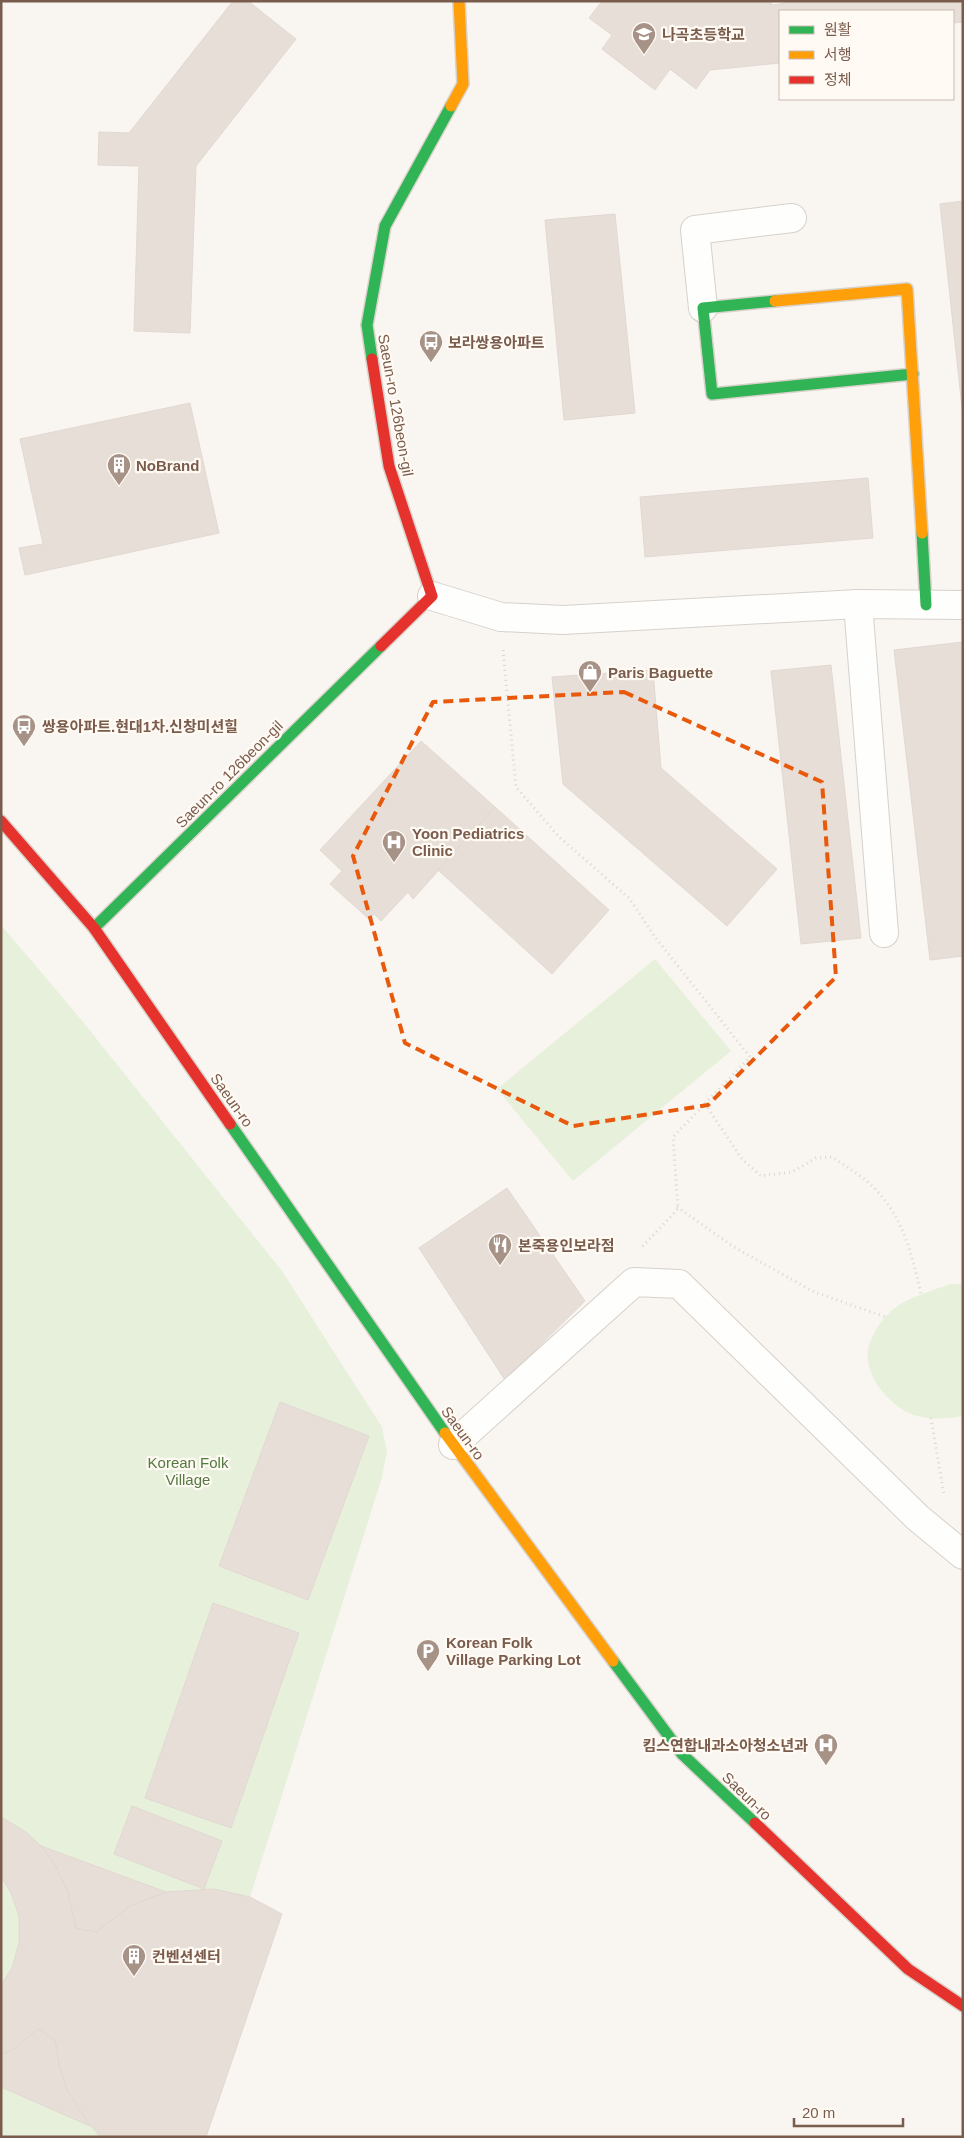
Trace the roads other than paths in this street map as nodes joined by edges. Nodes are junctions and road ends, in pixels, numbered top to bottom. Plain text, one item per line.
1 (459, 1) edge
2 (792, 218) dead end
3 (703, 308) junction
4 (913, 374) junction
5 (432, 596) junction
6 (858, 604) junction
7 (926, 605) junction
8 (963, 605) edge
9 (1, 821) edge
10 (94, 928) junction
11 (884, 933) dead end
12 (453, 1445) junction
13 (958, 1552) edge
14 (963, 2006) edge

1 - 5 street, Saeun-ro 126beon-gil
2 - 3 street
3 - 4 street
3 - 4 street
4 - 7 street
5 - 6 street
5 - 10 street, Saeun-ro 126beon-gil
6 - 7 street
6 - 11 street
7 - 8 street
9 - 10 street, Saeun-ro
10 - 12 street, Saeun-ro
12 - 13 street
12 - 14 street, Saeun-ro

